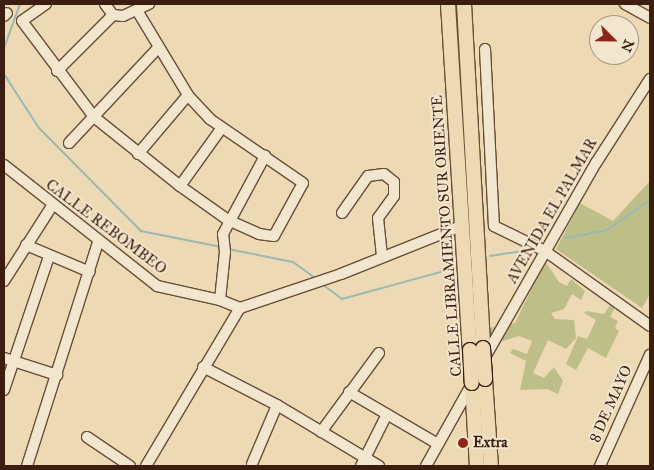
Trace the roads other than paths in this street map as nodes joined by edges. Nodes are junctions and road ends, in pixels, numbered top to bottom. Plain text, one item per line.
1 (46, 4) edge
2 (105, 4) edge
3 (149, 4) edge
4 (448, 4) edge
5 (464, 4) edge
6 (625, 4) edge
7 (138, 12) junction
8 (118, 16) junction
9 (650, 18) edge
10 (158, 48) junction
11 (485, 49) dead end
12 (57, 71) junction
13 (650, 79) edge
14 (188, 95) junction
15 (94, 117) junction
16 (221, 129) junction
17 (69, 143) dead end
18 (138, 154) junction
19 (265, 156) junction
20 (4, 165) edge
21 (180, 186) junction
22 (52, 206) junction
23 (342, 213) dead end
24 (228, 220) junction
25 (461, 226) junction
26 (98, 242) junction
27 (26, 245) junction
28 (539, 248) junction
29 (49, 256) junction
30 (382, 256) junction
31 (90, 272) junction
32 (4, 281) edge
33 (220, 300) junction
34 (467, 300) junction
35 (240, 308) junction
36 (650, 326) edge
37 (481, 352) junction
38 (379, 353) dead end
39 (650, 355) edge
40 (8, 359) edge
41 (202, 368) junction
42 (57, 375) junction
43 (475, 379) dead end
44 (4, 390) edge
45 (349, 392) junction
46 (466, 393) junction
47 (277, 405) junction
48 (387, 414) junction
49 (321, 432) junction
50 (87, 437) dead end
51 (438, 444) junction
52 (363, 462) edge
53 (252, 464) dead end
54 (27, 466) edge
55 (130, 466) edge
56 (146, 466) edge
57 (379, 466) edge
58 (426, 466) edge
59 (471, 466) edge
60 (477, 466) edge
61 (491, 466) edge
62 (496, 466) edge
63 (600, 466) edge

1 - 12 street
2 - 8 street
3 - 7 street
4 - 25 main road, CALLE LIBRAMIENTO SUR ORIENTE
5 - 37 main road, CALLE LIBRAMIENTO SUR ORIENTE
6 - 9 street
7 - 8 street
7 - 10 street
8 - 12 street
10 - 14 street
10 - 15 street
11 - 28 street
12 - 15 street
13 - 28 street, AVENIDA EL PALMAR
14 - 16 street
14 - 18 street
15 - 17 street
15 - 18 street
16 - 19 street
16 - 21 street
18 - 21 street
19 - 24 street
19 - 24 street
20 - 22 street, CALLE REBOMBEO
21 - 24 street
22 - 26 street, CALLE REBOMBEO
22 - 27 street
23 - 30 street
24 - 33 street
25 - 30 street
25 - 34 main road, CALLE LIBRAMIENTO SUR ORIENTE
26 - 31 street
26 - 33 street, CALLE REBOMBEO
27 - 29 street
27 - 32 street
28 - 36 street
28 - 37 street, AVENIDA EL PALMAR
29 - 31 street
29 - 40 street
30 - 35 street
31 - 42 street
33 - 35 street, CALLE REBOMBEO
34 - 37 main road, CALLE LIBRAMIENTO SUR ORIENTE
34 - 46 street
35 - 41 street
37 - 60 main road, CALLE LIBRAMIENTO SUR ORIENTE, bridge
37 - 61 main road, CALLE LIBRAMIENTO SUR ORIENTE, bridge
37 - 62 street
38 - 45 street
39 - 63 street, 8 DE MAYO
40 - 42 street
40 - 44 street
41 - 47 street
41 - 56 street
42 - 54 street
43 - 46 street
45 - 48 street
45 - 49 street
46 - 51 street
46 - 59 street
47 - 49 street
47 - 53 street
48 - 51 street
48 - 52 street
49 - 52 street
50 - 55 street
51 - 58 street
52 - 57 street

